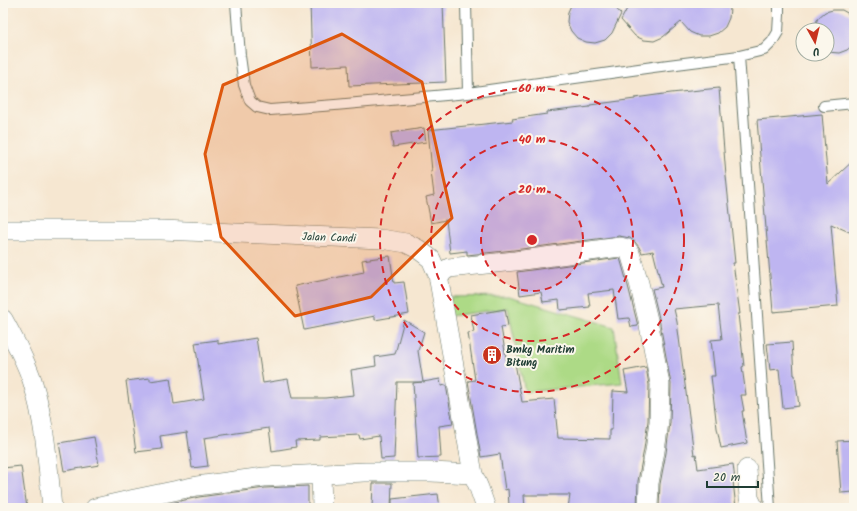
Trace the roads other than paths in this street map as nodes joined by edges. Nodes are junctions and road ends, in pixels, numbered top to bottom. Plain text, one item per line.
1 (236, 3) edge
2 (466, 3) edge
3 (779, 3) edge
4 (739, 56) junction
5 (468, 93) junction
6 (854, 103) edge
7 (824, 106) dead end
8 (3, 230) edge
9 (438, 275) junction
10 (3, 319) edge
11 (747, 469) dead end
12 (321, 474) junction
13 (473, 474) junction
14 (52, 508) edge
15 (95, 508) edge
16 (322, 508) edge
17 (486, 508) edge
18 (648, 508) edge
19 (754, 508) edge
20 (770, 508) edge

1 - 5 lane
2 - 5 lane
3 - 4 lane
4 - 5 lane
4 - 20 lane
6 - 7 lane
8 - 9 street, Jalan Candi
9 - 13 street, Jalan Candi
9 - 18 street
10 - 14 street
11 - 19 street
12 - 13 street
12 - 15 street
12 - 16 street
13 - 17 street, Jalan Candi

